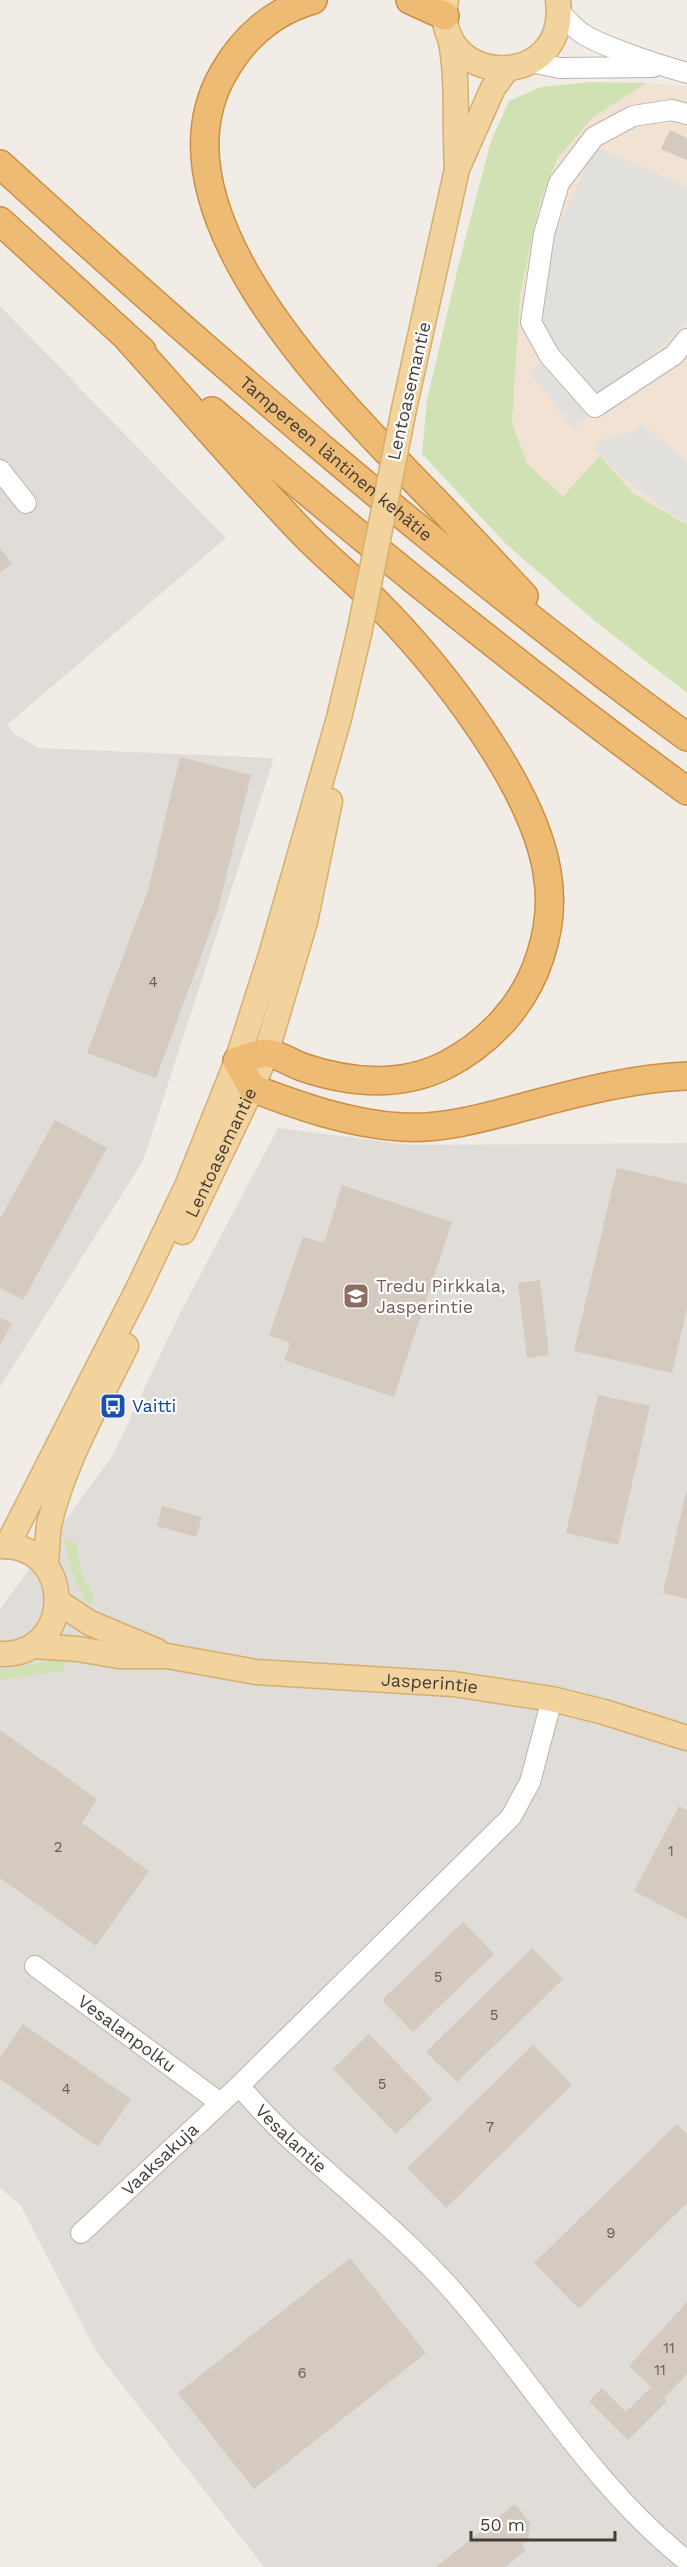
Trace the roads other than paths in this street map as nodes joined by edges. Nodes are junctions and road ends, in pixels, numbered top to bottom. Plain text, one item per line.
1 (313, 0) edge
2 (410, 0) edge
3 (559, 6) edge
4 (447, 17) edge
5 (531, 62) junction
6 (667, 68) junction
7 (507, 69) junction
8 (687, 73) edge
9 (687, 114) edge
10 (0, 164) edge
11 (457, 169) junction
12 (0, 220) edge
13 (687, 339) edge
14 (129, 340) junction
15 (0, 470) edge
16 (26, 502) dead end
17 (588, 665) junction
18 (339, 718) junction
19 (687, 737) edge
20 (687, 791) edge
21 (266, 1053) junction
22 (237, 1061) junction
23 (687, 1076) edge
24 (252, 1088) junction
25 (4, 1546) edge
26 (46, 1566) junction
27 (58, 1602) junction
28 (33, 1646) junction
29 (0, 1654) edge
30 (167, 1656) junction
31 (552, 1699) junction
32 (687, 1738) edge
33 (35, 1966) dead end
34 (238, 2086) junction
35 (219, 2103) junction
36 (81, 2233) dead end
37 (687, 2561) edge

1 - 17 highway
2 - 4 highway
3 - 5 main road
3 - 6 street
4 - 7 main road
4 - 11 main road, Lentoasemantie
5 - 6 street
5 - 7 main road
6 - 8 street
7 - 11 main road, Lentoasemantie
9 - 13 street
10 - 17 highway, Tampereen läntinen kehätie
11 - 18 main road, Lentoasemantie, bridge
12 - 14 highway
14 - 20 highway
14 - 21 highway
15 - 16 street
17 - 19 highway, Tampereen läntinen kehätie
18 - 21 main road, Lentoasemantie
18 - 22 main road, Lentoasemantie
21 - 22 highway
21 - 24 main road, Lentoasemantie
22 - 24 highway
22 - 25 main road, Lentoasemantie
23 - 24 highway
24 - 26 main road, Lentoasemantie
25 - 26 main road
26 - 27 main road
27 - 28 main road
27 - 30 main road, Jasperintie
28 - 29 main road
28 - 30 main road, Jasperintie
30 - 31 main road, Jasperintie
31 - 32 main road, Jasperintie
31 - 34 street
33 - 35 street, Vesalanpolku
34 - 35 street, Vaaksakuja
34 - 37 street, Vesalantie
35 - 36 street, Vaaksakuja

